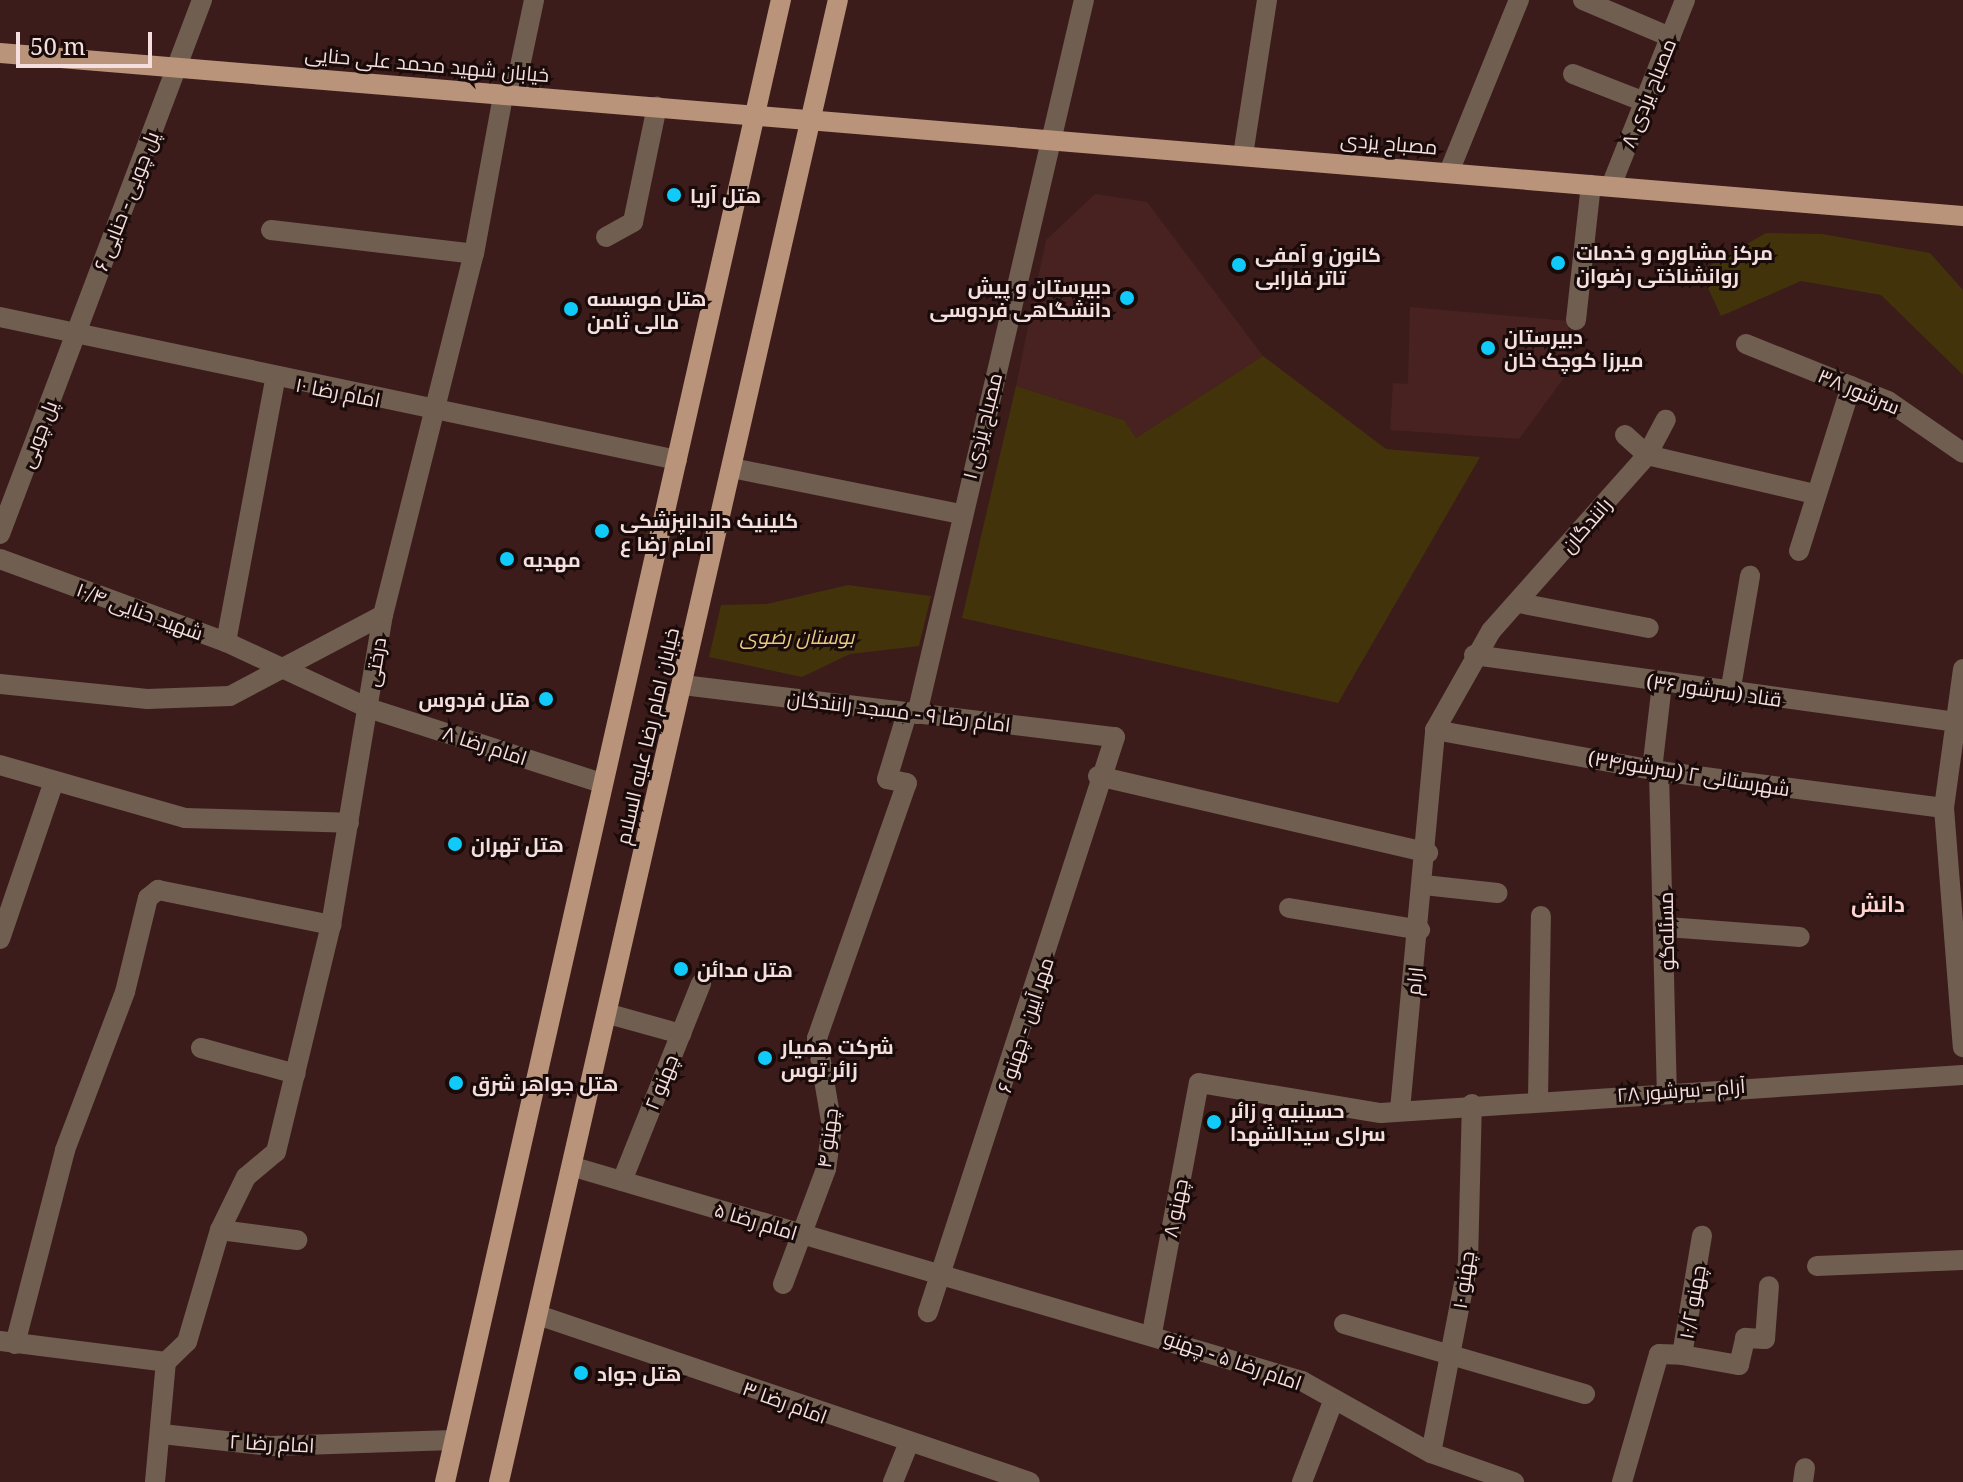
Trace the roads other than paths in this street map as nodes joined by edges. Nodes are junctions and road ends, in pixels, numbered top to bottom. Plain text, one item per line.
1 (202, 0) edge
2 (534, 0) edge
3 (781, 0) edge
4 (838, 0) edge
5 (1084, 0) edge
6 (1267, 0) edge
7 (1519, 0) edge
8 (1583, 0) edge
9 (1685, 0) edge
10 (1670, 37) junction
11 (0, 53) edge
12 (177, 67) junction
13 (1573, 74) dead end
14 (509, 96) junction
15 (1645, 102) junction
16 (657, 106) junction
17 (754, 114) junction
18 (811, 119) junction
19 (1053, 139) junction
20 (1243, 155) junction
21 (1449, 172) junction
22 (1601, 185) junction
23 (1963, 216) edge
24 (271, 230) dead end
25 (606, 237) dead end
26 (474, 254) junction
27 (0, 317) edge
28 (1576, 320) dead end
29 (76, 335) junction
30 (1746, 344) dead end
31 (275, 379) junction
32 (1851, 386) junction
33 (437, 412) junction
34 (1666, 420) dead end
35 (1625, 435) dead end
36 (1963, 453) edge
37 (1647, 455) junction
38 (677, 460) junction
39 (732, 468) junction
40 (1815, 494) junction
41 (960, 514) junction
42 (0, 534) edge
43 (1799, 551) dead end
44 (0, 559) edge
45 (1750, 576) dead end
46 (1519, 603) junction
47 (383, 615) junction
48 (1649, 628) dead end
49 (226, 642) junction
50 (1474, 655) junction
51 (279, 665) junction
52 (1963, 669) edge
53 (0, 684) edge
54 (1662, 684) junction
55 (683, 685) junction
56 (1730, 693) junction
57 (368, 708) junction
58 (912, 713) junction
59 (1955, 722) junction
60 (1435, 730) junction
61 (1115, 737) joint
62 (0, 765) edge
63 (1656, 770) junction
64 (1959, 773) edge
65 (1098, 776) junction
66 (54, 781) junction
67 (602, 783) junction
68 (1944, 808) junction
69 (349, 823) junction
70 (1428, 853) junction
71 (1424, 885) junction
72 (1498, 893) dead end
73 (1289, 908) dead end
74 (1541, 916) dead end
75 (331, 925) junction
76 (1667, 927) junction
77 (1420, 930) junction
78 (1957, 934) edge
79 (1800, 937) dead end
80 (0, 939) edge
81 (701, 983) dead end
82 (609, 1014) junction
83 (681, 1034) junction
84 (817, 1038) joint
85 (1963, 1047) edge
86 (201, 1048) dead end
87 (296, 1074) junction
88 (1963, 1075) edge
89 (1199, 1083) joint
90 (1667, 1090) junction
91 (1538, 1100) junction
92 (1472, 1104) junction
93 (1400, 1110) junction
94 (574, 1167) junction
95 (622, 1181) junction
96 (220, 1230) junction
97 (796, 1234) junction
98 (1702, 1236) dead end
99 (297, 1240) dead end
100 (1963, 1260) edge
101 (1817, 1266) dead end
102 (940, 1270) junction
103 (783, 1284) dead end
104 (1769, 1286) dead end
105 (928, 1312) dead end
106 (541, 1316) junction
107 (1344, 1324) dead end
108 (1152, 1333) junction
109 (7, 1342) edge
110 (1453, 1352) junction
111 (1682, 1355) junction
112 (166, 1362) junction
113 (1585, 1394) dead end
114 (1334, 1399) junction
115 (162, 1434) junction
116 (454, 1440) junction
117 (908, 1445) junction
118 (1431, 1453) junction
119 (1508, 1481) edge
120 (155, 1482) edge
121 (445, 1482) edge
122 (499, 1482) edge
123 (893, 1482) edge
124 (1030, 1482) edge
125 (1302, 1482) edge
126 (1622, 1482) edge

1 - 12 street, پل چوبی - حنایی ۶
2 - 14 street, درختی
3 - 17 main road, خیابان امام رضا علیه السلام
4 - 18 main road, خیابان امام رضا علیه السلام
5 - 19 street, مصباح یزدی ۱
6 - 20 street
7 - 21 street
8 - 10 street
9 - 10 street, مصباح یزدی ۸
10 - 15 street, مصباح یزدی ۸
11 - 12 main road, خیابان شهید محمد علی حنایی
12 - 14 main road, خیابان شهید محمد علی حنایی
12 - 29 street, پل چوبی - حنایی ۶
13 - 15 street
14 - 16 main road, خیابان شهید محمد علی حنایی
14 - 26 street, درختی
15 - 22 street, مصباح یزدی ۸
16 - 17 main road, خیابان شهید محمد علی حنایی
16 - 25 street
17 - 18 main road, خیابان شهید محمد علی حنایی
17 - 38 main road, خیابان امام رضا علیه السلام
18 - 19 main road, مصباح یزدی
18 - 39 main road, خیابان امام رضا علیه السلام
19 - 20 main road, مصباح یزدی
19 - 41 street, مصباح یزدی ۱
20 - 21 main road, مصباح یزدی
21 - 22 main road, مصباح یزدی
22 - 23 main road, مصباح یزدی
22 - 28 street, مصباح یزدی ۸
24 - 26 street
26 - 33 street, درختی
27 - 29 street, امام رضا ۱۰
29 - 31 street, امام رضا ۱۰
29 - 42 street, پل چوبی
30 - 32 street, سرشور ۳۸
31 - 33 street, امام رضا ۱۰
31 - 49 street
32 - 36 street, سرشور ۳۸
32 - 40 street
33 - 38 street, امام رضا ۱۰
33 - 47 street, درختی
34 - 37 street, رانندگان
35 - 37 street
37 - 40 street
37 - 46 street, رانندگان
38 - 67 main road, خیابان امام رضا علیه السلام
39 - 41 street
39 - 55 main road, خیابان امام رضا علیه السلام
40 - 43 street
41 - 58 street, مصباح یزدی ۱
44 - 49 street, شهید حنایی ۱۰/۴
45 - 56 street
46 - 48 street
46 - 50 street, رانندگان
47 - 51 street
47 - 57 street, درختی
49 - 51 street, شهید حنایی ۱۰/۴
50 - 54 street, قناد (سرشور ۳۶)
50 - 60 street, رانندگان
51 - 53 street
51 - 57 street, شهید حنایی ۱۰/۴
52 - 59 street
54 - 56 street, قناد (سرشور ۳۶)
54 - 63 street, مسئله‌گو
55 - 58 street, امام رضا ۹ - مسجد رانندگان
55 - 82 main road, خیابان امام رضا علیه السلام
56 - 59 street, قناد (سرشور ۳۶)
57 - 67 street, امام رضا ۸
57 - 69 street, درختی
58 - 61 street, امام رضا ۹ - مسجد رانندگان
58 - 84 street, مصباح یزدی ۱
59 - 64 street
60 - 63 street, شهرستانی ۲ (سرشور۳۴)
60 - 70 street, رانندگان
61 - 65 street, مهر آیین - چهنو ۶
62 - 66 street
63 - 68 street, شهرستانی ۲ (سرشور۳۴)
63 - 76 street, مسئله‌گو
64 - 68 street
65 - 70 street
65 - 102 street, مهر آیین - چهنو ۶
66 - 69 street
66 - 80 street
67 - 116 main road, خیابان امام رضا علیه السلام
68 - 78 street
69 - 75 street, درختی
70 - 71 street, ارام
71 - 72 street
71 - 77 street, ارام
73 - 77 street
74 - 91 street
75 - 87 street, درختی
75 - 109 street
76 - 79 street
76 - 90 street, مسئله‌گو
77 - 93 street, ارام
78 - 85 street
81 - 83 street, چهنو ۲
82 - 83 street
82 - 94 main road, خیابان امام رضا علیه السلام
83 - 95 street, چهنو ۲
84 - 97 street, چهنو ۴
86 - 87 street
87 - 96 street, درختی
88 - 90 street, آرام - سرشور ۲۸
89 - 93 street, آرام - سرشور ۲۸
89 - 108 street, چهنو ۸
90 - 91 street, آرام - سرشور ۲۸
91 - 92 street, آرام - سرشور ۲۸
92 - 93 street, آرام - سرشور ۲۸
92 - 110 street, چهنو ۱۰
94 - 95 street, امام رضا ۵
94 - 106 main road, خیابان امام رضا علیه السلام
95 - 97 street, امام رضا ۵
96 - 99 street
96 - 112 street, درختی
97 - 102 street, امام رضا ۵
97 - 103 street, چهنو ۴
98 - 111 street, چهنو ۱۰/۲
100 - 101 street
102 - 105 street, مهر آیین - چهنو ۶
102 - 108 street, امام رضا ۵ - چهنو
104 - 111 street
106 - 117 street, امام رضا ۳
106 - 122 main road, خیابان امام رضا علیه السلام
107 - 110 street
108 - 114 street, امام رضا ۵ - چهنو
109 - 112 street
110 - 113 street
110 - 118 street, چهنو ۱۰
111 - 126 street, چهنو ۱۰/۲
112 - 115 street
114 - 118 street, امام رضا ۵ - چهنو
114 - 125 street
115 - 116 street, امام رضا ۲
115 - 120 street
116 - 121 main road, خیابان امام رضا علیه السلام
117 - 123 street
117 - 124 street, امام رضا ۳
118 - 119 street, امام رضا ۵ - چهنو

